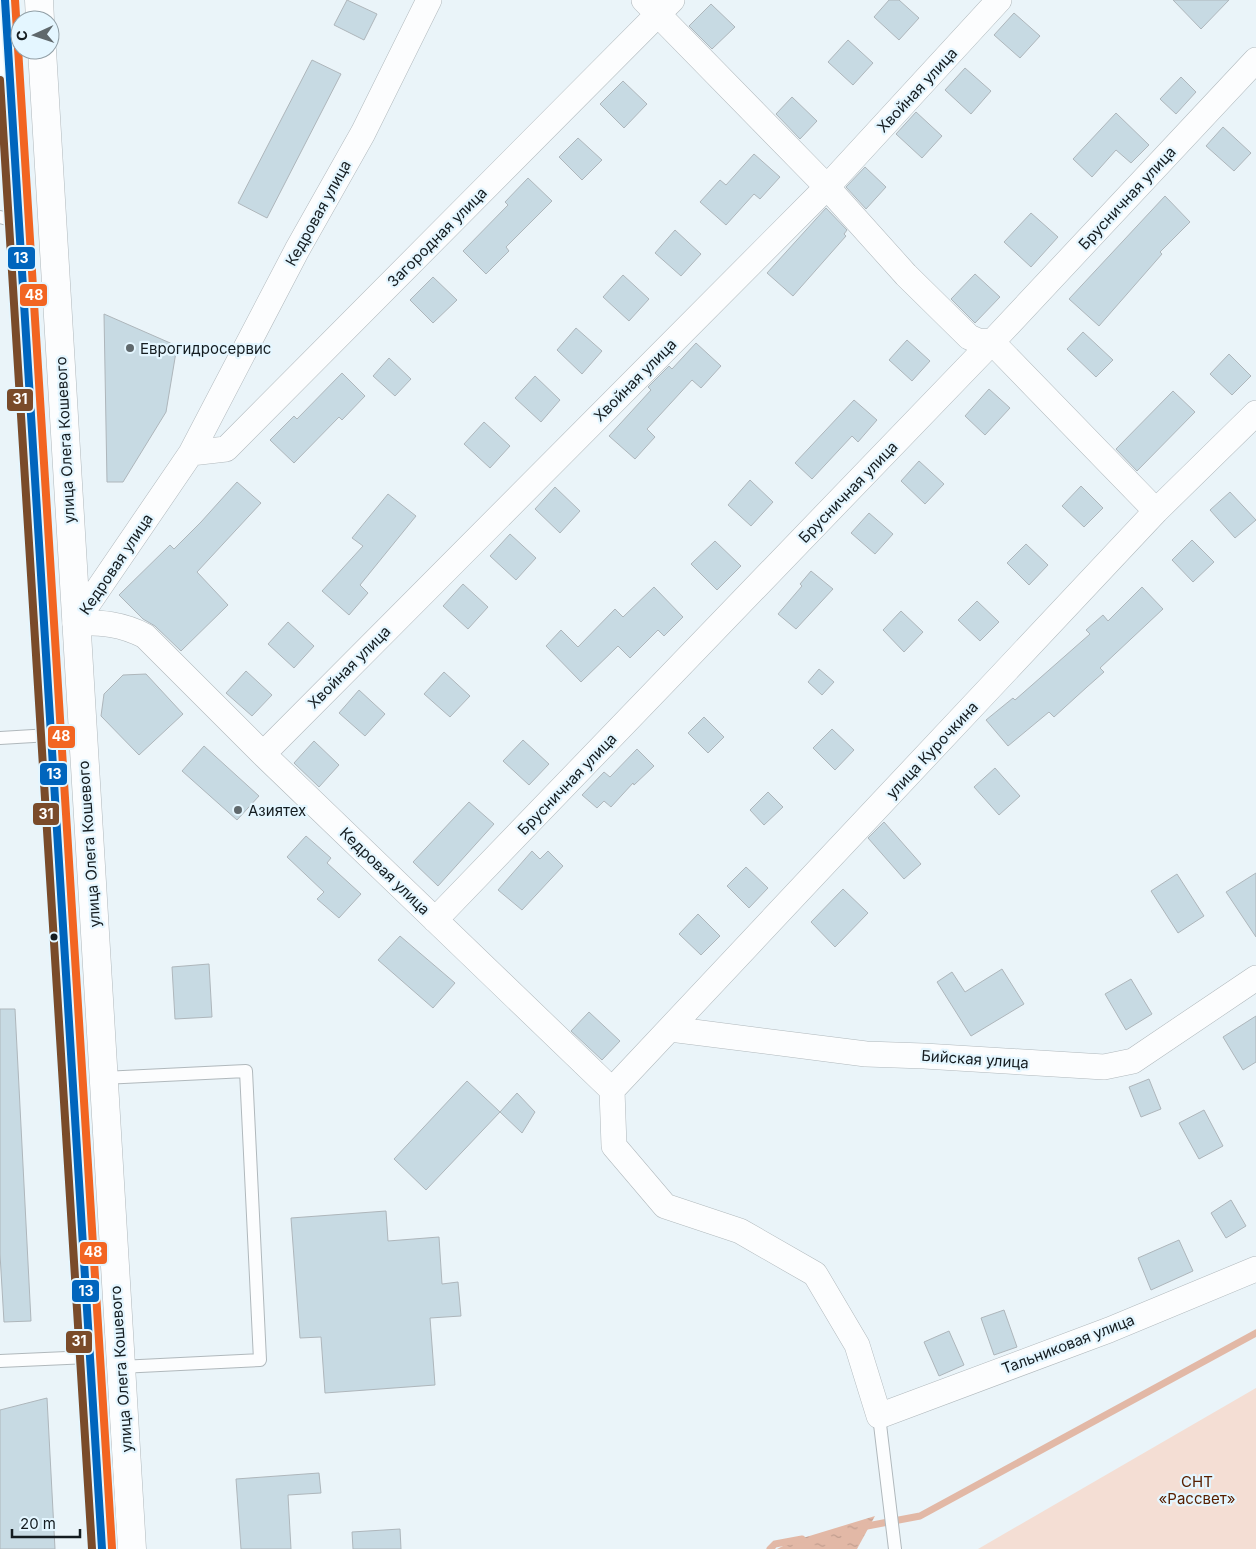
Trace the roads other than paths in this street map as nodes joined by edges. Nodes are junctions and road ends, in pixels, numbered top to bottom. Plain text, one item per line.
1 (6, 0) edge
2 (429, 0) edge
3 (999, 0) edge
4 (658, 5) edge
5 (43, 60) edge
6 (1256, 60) edge
7 (827, 187) junction
8 (9, 220) edge
9 (992, 342) junction
10 (1256, 413) edge
11 (191, 453) junction
12 (1156, 511) junction
13 (75, 623) junction
14 (50, 735) junction
15 (0, 738) edge
16 (263, 754) junction
17 (435, 920) junction
18 (1256, 978) edge
19 (670, 1029) junction
20 (103, 1078) junction
21 (612, 1090) junction
22 (1256, 1269) edge
23 (88, 1357) junction
24 (0, 1361) edge
25 (120, 1367) junction
26 (879, 1416) junction
27 (893, 1545) edge
28 (102, 1549) edge
29 (132, 1549) edge

1 - 8 main road, улица Олега Кошевого
2 - 11 street, Кедровая улица
3 - 7 street, Хвойная улица
4 - 7 street
4 - 11 street, Загородная улица
5 - 13 main road, улица Олега Кошевого
6 - 9 street, Брусничная улица
7 - 9 street
7 - 16 street, Хвойная улица
8 - 14 main road, улица Олега Кошевого
9 - 12 street
9 - 17 street, Брусничная улица
10 - 12 street, улица Курочкина
11 - 13 street, Кедровая улица
12 - 19 street, улица Курочкина
13 - 16 street, Кедровая улица
13 - 20 main road, улица Олега Кошевого
14 - 15 lane
14 - 23 main road, улица Олега Кошевого
16 - 17 street, Кедровая улица
17 - 21 street, Кедровая улица
18 - 19 street, Бийская улица
19 - 21 street, улица Курочкина
20 - 25 main road, улица Олега Кошевого
20 - 25 lane
21 - 26 street
22 - 26 street, Тальниковая улица
23 - 24 lane
23 - 28 main road, улица Олега Кошевого
25 - 29 main road, улица Олега Кошевого
26 - 27 lane

